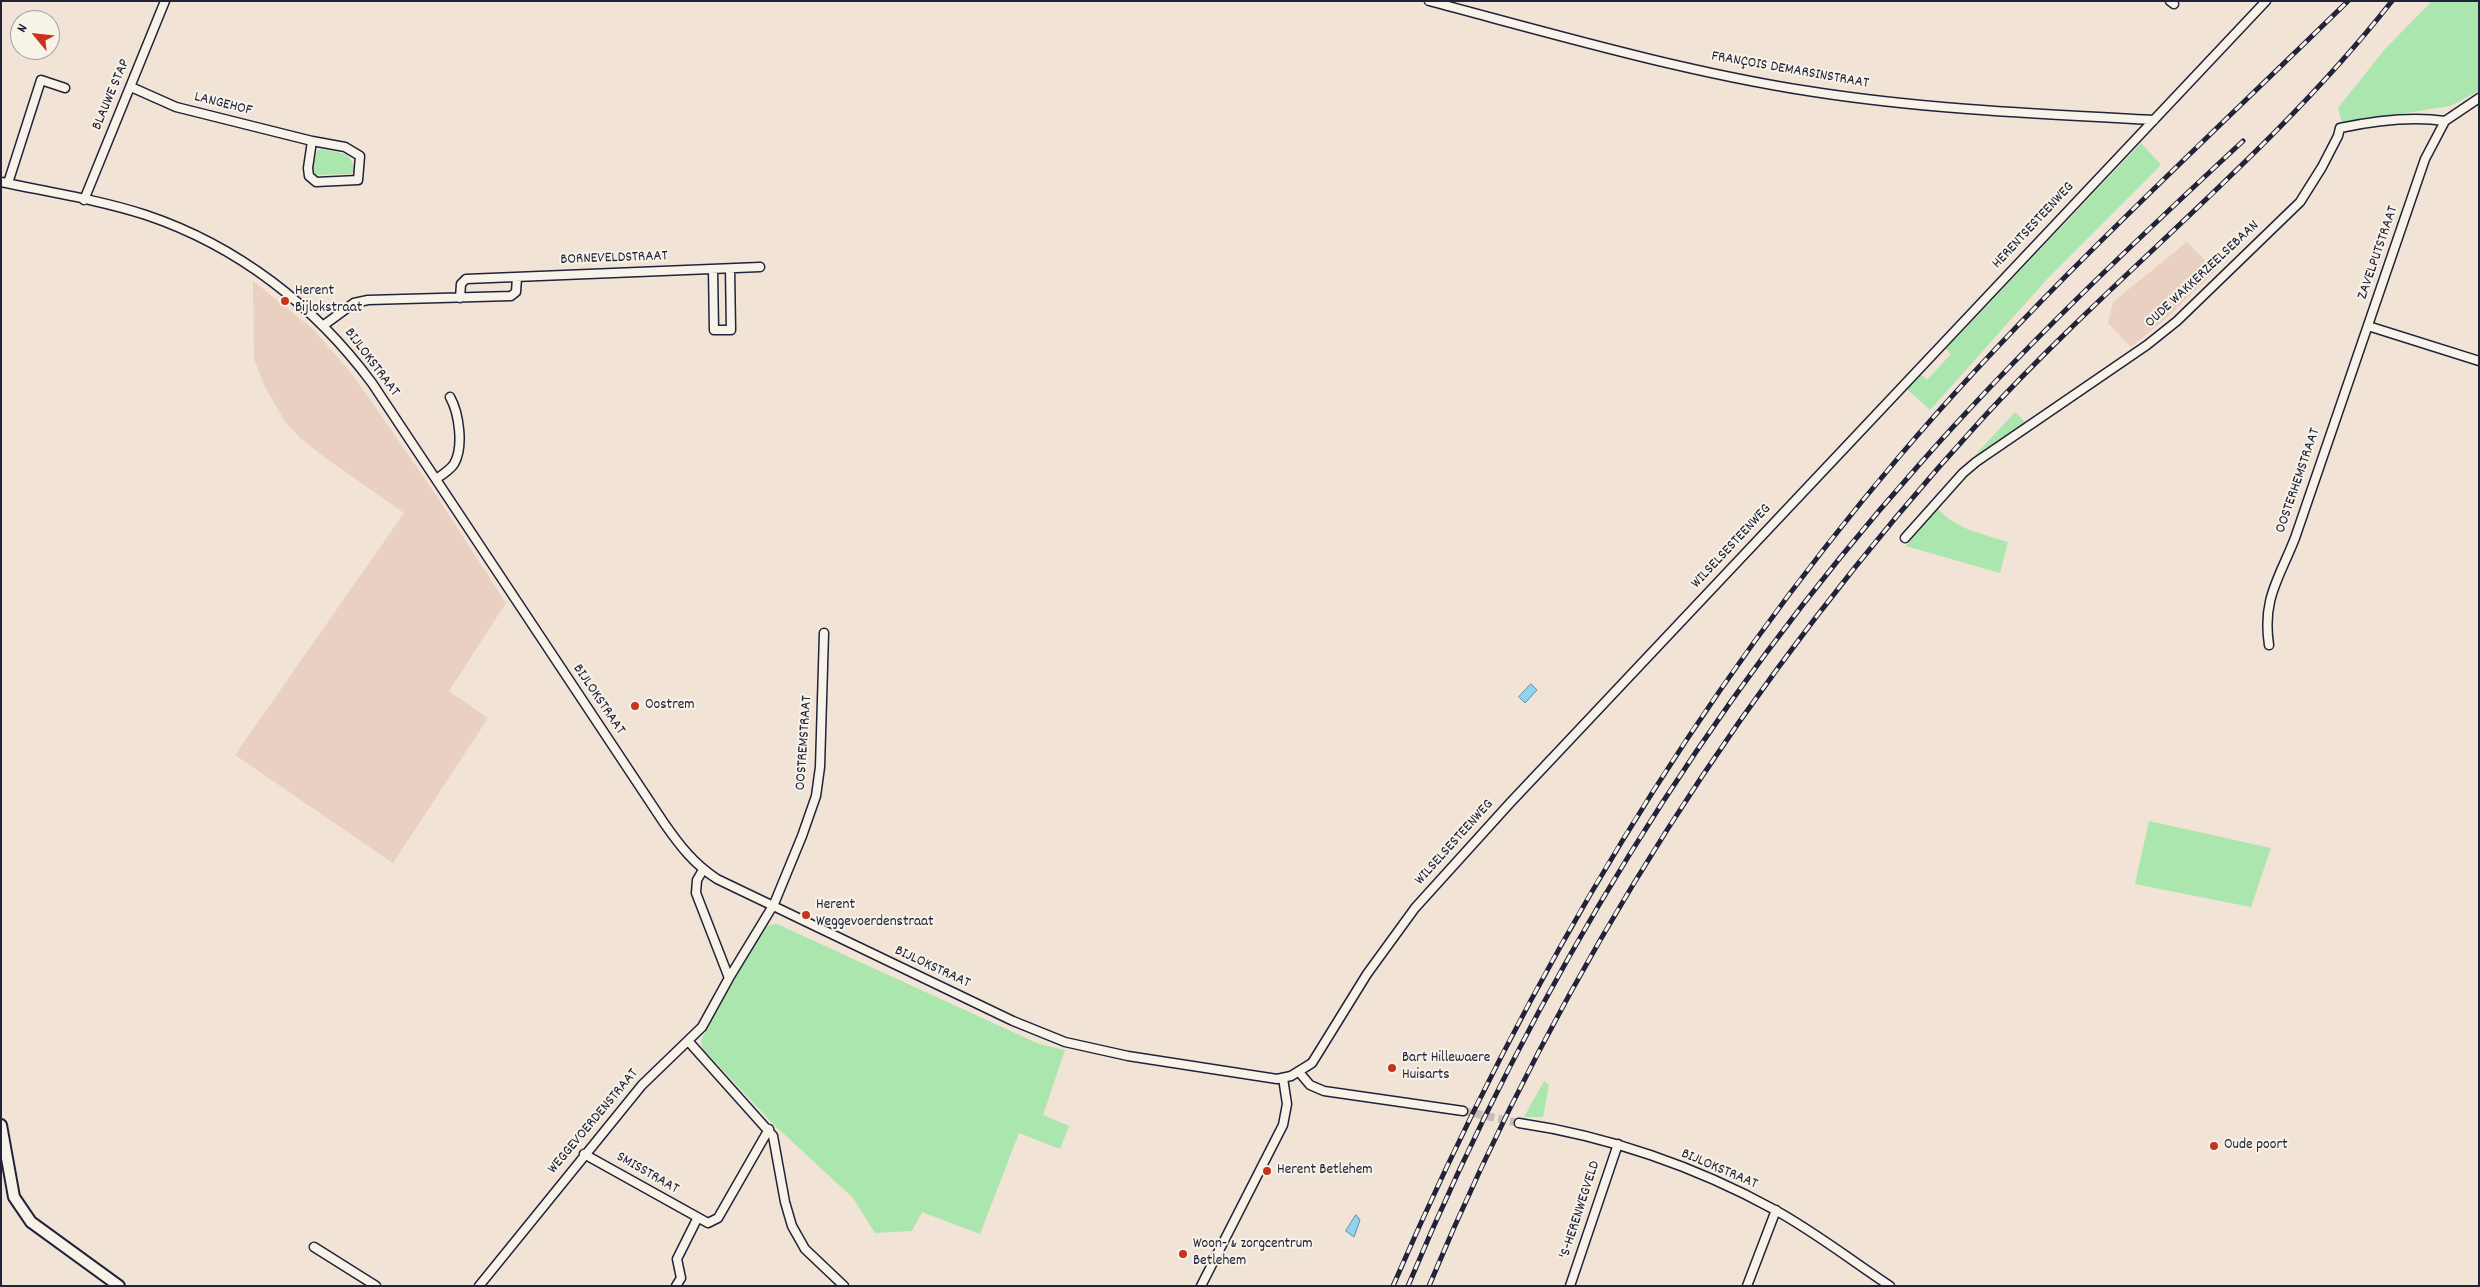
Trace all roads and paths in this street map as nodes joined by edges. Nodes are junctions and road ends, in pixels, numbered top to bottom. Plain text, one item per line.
1 (165, 1) edge
2 (1429, 1) edge
3 (2266, 1) edge
4 (131, 87) junction
5 (65, 88) dead end
6 (2479, 98) edge
7 (2154, 120) junction
8 (2445, 121) junction
9 (312, 141) junction
10 (4, 182) edge
11 (84, 200) junction
12 (760, 267) dead end
13 (713, 269) junction
14 (730, 269) junction
15 (517, 278) junction
16 (460, 298) junction
17 (324, 325) junction
18 (2368, 326) junction
19 (2479, 361) edge
20 (450, 397) dead end
21 (1822, 470) joint
22 (436, 479) junction
23 (1905, 538) dead end
24 (824, 633) dead end
25 (2269, 645) dead end
26 (703, 870) junction
27 (772, 906) junction
28 (729, 978) junction
29 (689, 1042) junction
30 (1300, 1072) junction
31 (1284, 1078) junction
32 (1463, 1111) tunnel mouth
33 (1519, 1123) tunnel mouth
34 (1, 1124) edge
35 (769, 1129) junction
36 (1618, 1144) junction
37 (584, 1154) junction
38 (1776, 1210) junction
39 (697, 1219) junction
40 (314, 1247) dead end
41 (836, 1283) edge
42 (482, 1285) edge
43 (119, 1286) edge
44 (376, 1286) edge
45 (676, 1286) edge
46 (844, 1286) edge
47 (1201, 1286) edge
48 (1570, 1286) edge
49 (1747, 1286) edge
50 (1890, 1286) edge

1 - 4 street, BLAUWE STAP
2 - 7 street, FRANÇOIS DEMARSINSTRAAT
3 - 7 street, HERENTSESTEENWEG
4 - 9 street, LANGEHOF
4 - 11 street, BLAUWE STAP
5 - 10 street
6 - 8 street, ZAVELPUTSTRAAT
7 - 21 street, HERENTSESTEENWEG
8 - 18 street, ZAVELPUTSTRAAT
8 - 23 street, OUDE WAKKERZEELSEBAAN
9 - 9 street, LANGEHOF
10 - 11 street, BIJLOKSTRAAT
11 - 17 street, BIJLOKSTRAAT
12 - 14 street, BORNEVELDSTRAAT
13 - 14 street, BORNEVELDSTRAAT
13 - 14 street
13 - 15 street, BORNEVELDSTRAAT
15 - 16 street
15 - 16 street, BORNEVELDSTRAAT
16 - 17 street
17 - 22 street, BIJLOKSTRAAT
18 - 19 street
18 - 25 street, OOSTERHEMSTRAAT
20 - 22 street
21 - 30 street, WILSELSESTEENWEG
22 - 26 street, BIJLOKSTRAAT
24 - 27 street, OOSTREMSTRAAT
26 - 27 street, BIJLOKSTRAAT
26 - 28 street
27 - 28 street, WEGGEVOERDENSTRAAT
27 - 31 street, BIJLOKSTRAAT
28 - 29 street, WEGGEVOERDENSTRAAT
29 - 35 street
29 - 37 street, WEGGEVOERDENSTRAAT
30 - 31 street, WILSELSESTEENWEG
30 - 32 street
31 - 47 street
33 - 36 street, BIJLOKSTRAAT
34 - 43 street
35 - 39 street
35 - 41 street
36 - 38 street, BIJLOKSTRAAT
36 - 48 street, 'S-HERENWEGVELD
37 - 39 street, SMISSTRAAT
37 - 42 street, WEGGEVOERDENSTRAAT
38 - 49 street
38 - 50 street, BIJLOKSTRAAT
39 - 45 street
40 - 44 street
41 - 46 street

